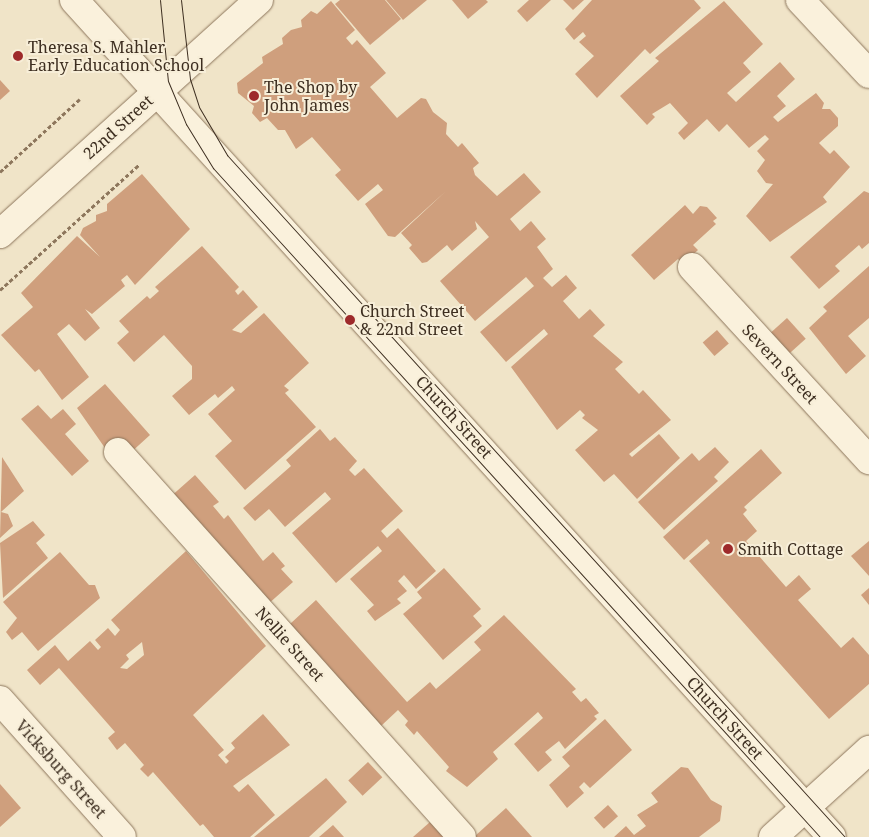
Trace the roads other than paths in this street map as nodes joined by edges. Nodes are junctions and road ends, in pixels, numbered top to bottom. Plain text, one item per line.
1 (74, 0) edge
2 (259, 0) edge
3 (800, 0) edge
4 (869, 74) edge
5 (157, 92) junction
6 (0, 234) edge
7 (692, 267) dead end
8 (118, 452) dead end
9 (869, 460) edge
10 (0, 700) edge
11 (869, 750) edge
12 (806, 808) junction
13 (122, 837) edge
14 (462, 837) edge
15 (773, 837) edge
16 (832, 837) edge

1 - 5 street, Church Street
2 - 5 street, 22nd Street
3 - 4 street
5 - 6 street, 22nd Street
5 - 12 street, Church Street
7 - 9 street, Severn Street
8 - 14 street, Nellie Street
10 - 13 street, Vicksburg Street
11 - 12 street
12 - 15 street
12 - 16 street, Church Street

